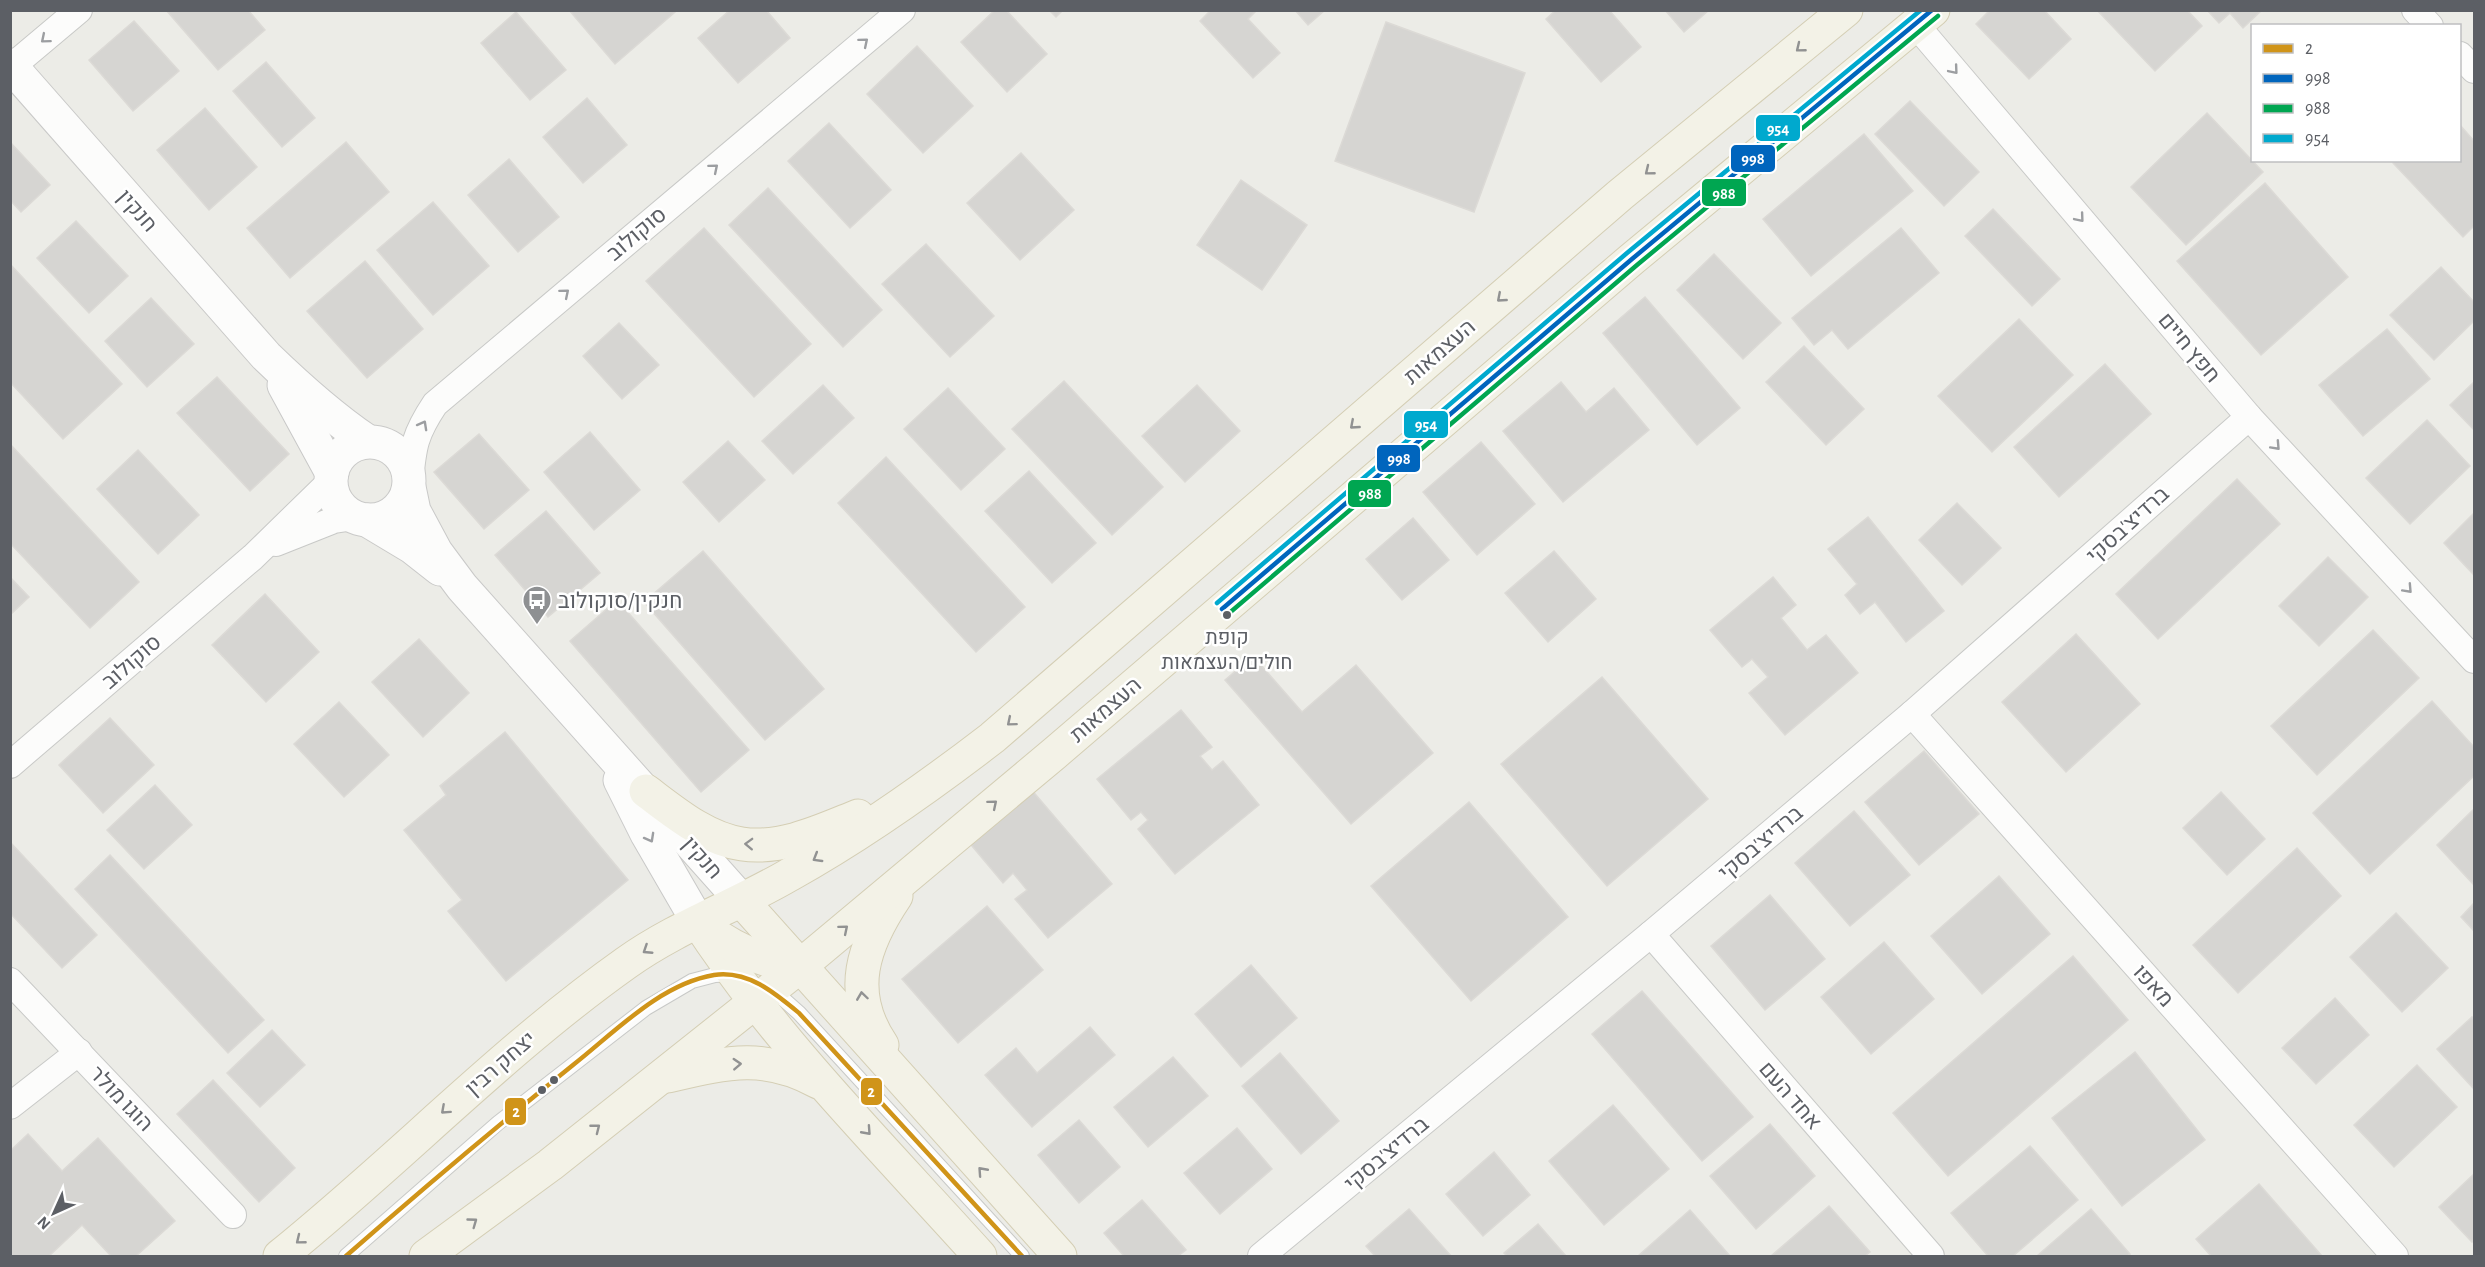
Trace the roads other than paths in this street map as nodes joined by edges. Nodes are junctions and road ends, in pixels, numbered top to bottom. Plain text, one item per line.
1 (79, 10) edge
2 (902, 10) edge
3 (1846, 10) edge
4 (2415, 10) edge
5 (1925, 18) edge
6 (2428, 24) edge
7 (2461, 56) edge
8 (11, 67) edge
9 (2475, 70) edge
10 (266, 356) junction
11 (2249, 417) junction
12 (367, 441) junction
13 (332, 477) junction
14 (409, 484) junction
15 (360, 519) junction
16 (253, 557) junction
17 (462, 587) junction
18 (2475, 660) edge
19 (1912, 714) junction
20 (604, 748) junction
21 (10, 765) edge
22 (941, 777) junction
23 (646, 791) junction
24 (914, 870) junction
25 (742, 902) junction
26 (698, 922) junction
27 (1651, 934) junction
28 (799, 967) junction
29 (732, 974) junction
30 (10, 981) edge
31 (763, 996) junction
32 (79, 1052) junction
33 (659, 1078) junction
34 (828, 1088) junction
35 (919, 1101) junction
36 (10, 1106) edge
37 (233, 1215) dead end
38 (280, 1257) edge
39 (346, 1257) edge
40 (426, 1257) edge
41 (980, 1257) edge
42 (1022, 1257) edge
43 (1060, 1257) edge
44 (1261, 1257) edge
45 (1931, 1257) edge
46 (2395, 1257) edge

1 -> 8 street
14 -> 2 street, סוקולוב
3 -> 22 main road, העצמאות
4 - 6 street
5 -> 11 street, חפץ חיים
24 -> 5 main road, העצמאות
7 - 9 street
8 - 10 street, חנקין
10 - 12 street, חנקין
10 - 13 street, חנקין
11 -> 18 street, חפץ חיים
11 - 19 street, ברדיצ'בסקי
12 - 13 street
12 - 14 street
13 - 15 street
13 - 16 street, סוקולוב
14 - 15 street
14 - 17 street, חנקין
15 - 16 street, סוקולוב
15 - 17 street, חנקין
16 - 21 street, סוקולוב
17 - 20 street, חנקין
19 - 27 street, ברדיצ'בסקי
19 - 46 street, מאפו
20 - 23 street, חנקין
20 -> 26 street, חנקין
22 -> 23 main road
22 -> 25 main road, העצמאות
23 - 25 street, חנקין
28 -> 24 main road, העצמאות
35 -> 24 main road
25 - 26 main road, יצחק רבין
25 - 28 main road, חנקין
26 - 28 main road
26 - 29 main road
26 -> 38 main road, יצחק רבין
27 - 44 street, ברדיצ'בסקי
27 - 45 street, אחד העם
28 - 31 main road
28 - 35 main road, חנקין
29 - 31 main road
29 - 39 lane
30 - 32 street, הוגו מולר
31 - 33 main road
31 - 34 main road
31 - 42 lane
32 - 36 street
32 - 37 street, הוגו מולר
33 -> 34 main road
40 -> 33 main road
34 -> 41 main road
43 -> 35 main road

